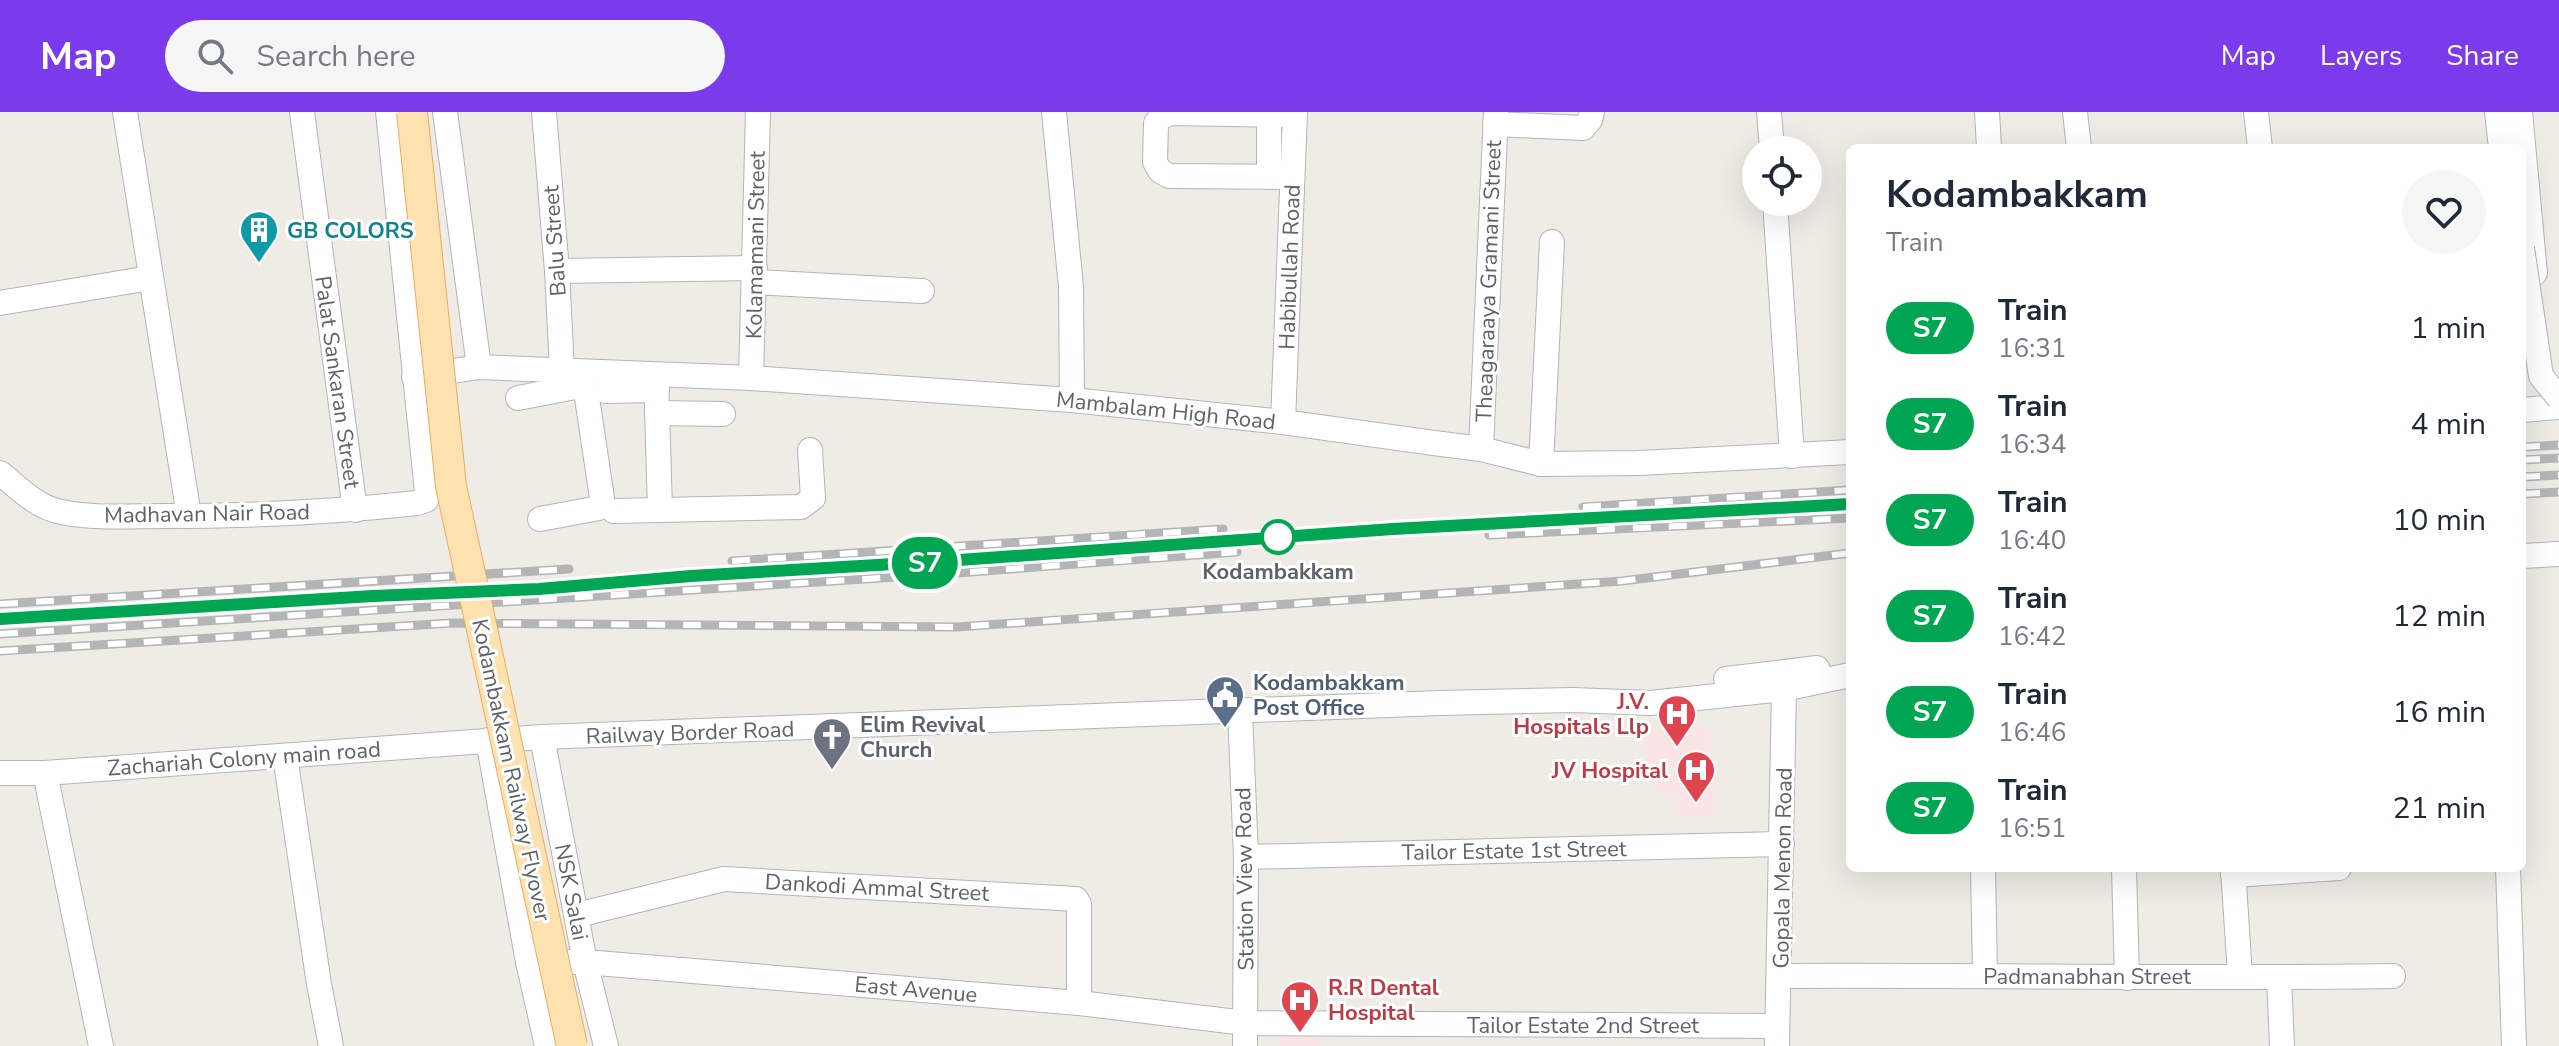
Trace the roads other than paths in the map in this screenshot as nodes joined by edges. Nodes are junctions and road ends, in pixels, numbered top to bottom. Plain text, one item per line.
1 (302, 112) edge
2 (388, 112) edge
3 (412, 112) edge
4 (445, 112) edge
5 (544, 112) edge
6 (758, 112) edge
7 (1054, 112) edge
8 (1592, 112) edge
9 (1769, 112) edge
10 (1987, 112) edge
11 (2075, 112) edge
12 (2256, 112) edge
13 (2488, 112) edge
14 (2497, 112) edge
15 (2511, 112) edge
16 (2520, 112) edge
17 (1294, 114) edge
18 (1269, 115) junction
19 (125, 118) edge
20 (1495, 118) edge
21 (1771, 136) edge
22 (1989, 144) edge
23 (2079, 144) edge
24 (2260, 144) edge
25 (2492, 144) edge
26 (2501, 144) edge
27 (2514, 144) edge
28 (2523, 144) edge
29 (451, 157) junction
30 (394, 167) junction
31 (1280, 177) junction
32 (2526, 188) edge
33 (1776, 216) edge
34 (1552, 242) dead end
35 (465, 263) junction
36 (557, 271) junction
37 (403, 272) junction
38 (755, 275) junction
39 (2526, 275) edge
40 (150, 278) junction
41 (922, 291) dead end
42 (0, 303) edge
43 (2549, 362) junction
44 (479, 367) junction
45 (562, 371) junction
46 (414, 377) junction
47 (751, 378) junction
48 (2526, 378) edge
49 (532, 387) junction
50 (606, 391) dead end
51 (657, 393) junction
52 (1072, 400) junction
53 (2559, 400) edge
54 (2559, 407) edge
55 (2526, 410) edge
56 (723, 414) dead end
57 (1283, 422) junction
58 (1481, 449) junction
59 (810, 450) dead end
60 (1846, 452) edge
61 (1792, 456) junction
62 (1541, 464) junction
63 (0, 473) edge
64 (355, 510) junction
65 (660, 510) junction
66 (614, 511) dead end
67 (189, 516) junction
68 (540, 519) dead end
69 (2559, 554) edge
70 (2526, 556) edge
71 (1846, 661) edge
72 (1846, 676) edge
73 (1784, 689) junction
74 (1573, 700) junction
75 (1240, 712) junction
76 (542, 737) junction
77 (488, 740) junction
78 (285, 756) junction
79 (0, 773) edge
80 (45, 773) junction
81 (1782, 844) junction
82 (1246, 857) junction
83 (1983, 872) edge
84 (2124, 872) edge
85 (2233, 872) edge
86 (2508, 872) edge
87 (577, 915) junction
88 (528, 962) junction
89 (585, 962) junction
90 (1985, 975) junction
91 (1780, 976) junction
92 (2240, 976) junction
93 (2393, 976) dead end
94 (2279, 977) junction
95 (2127, 978) junction
96 (1079, 1003) junction
97 (1245, 1035) edge
98 (1777, 1036) edge
99 (101, 1046) edge
100 (331, 1046) edge
101 (547, 1046) edge
102 (572, 1046) edge
103 (606, 1046) edge
104 (2282, 1046) edge
105 (2514, 1046) edge

1 - 64 street, Palat Sankaran Street
2 - 30 street
3 - 102 main road, Kodambakkam Railway Flyover, bridge
4 - 29 street
5 - 36 street, Balu Street
6 - 38 street, Kolamamani Street
7 - 52 street
8 - 20 street
9 - 21 street
10 - 22 street
11 - 23 street
12 - 24 street
13 - 25 street
14 - 26 street
15 - 27 street
16 - 28 street
17 - 18 street
17 - 31 street, Habibullah Road
18 - 31 street
18 - 31 street
19 - 40 street
20 - 58 street, Theagaraaya Gramani Street
29 - 30 street
29 - 35 street
30 - 37 street
31 - 57 street, Habibullah Road
32 - 43 street
33 - 61 street
34 - 62 street
35 - 37 street
35 - 44 street
36 - 38 street
36 - 45 street, Balu Street
37 - 46 street
38 - 41 street
38 - 47 street, Kolamamani Street
39 - 53 street, bridge
40 - 42 street
40 - 67 street
43 - 48 street
43 - 53 street
44 - 46 street, Mambalam High Road
44 - 49 street, Mambalam High Road
45 - 49 street, Mambalam High Road
45 - 51 street, Mambalam High Road
46 - 64 street, Madhavan Nair Road
47 - 51 street, Mambalam High Road
47 - 52 street, Mambalam High Road
49 - 68 street
50 - 51 street
51 - 56 street
51 - 65 street
52 - 57 street, Mambalam High Road
54 - 55 street
57 - 58 street, Mambalam High Road
58 - 62 street, Mambalam High Road
59 - 65 street
60 - 61 street, Mambalam High Road
61 - 62 street, Mambalam High Road
63 - 67 street, Madhavan Nair Road
64 - 67 street, Madhavan Nair Road
65 - 66 street
69 - 70 street
71 - 74 street
72 - 73 street, Railway Border Road
73 - 74 street, Railway Border Road
73 - 81 street, Gopala Menon Road
74 - 75 street, Railway Border Road
75 - 76 street, Railway Border Road
75 - 82 street, Station View Road
76 - 77 street, Railway Border Road
76 - 87 street, NSK Salai
77 - 78 street, Zachariah Colony main road
77 - 88 street
78 - 80 street, Zachariah Colony main road
78 - 100 street
79 - 80 street, Zachariah Colony main road
80 - 99 street
81 - 82 street, Tailor Estate 1st Street
81 - 91 street, Gopala Menon Road
82 - 97 street, Station View Road
83 - 90 street
84 - 95 street
85 - 92 street
86 - 105 street
87 - 89 street, NSK Salai
87 - 96 street, Dankodi Ammal Street
88 - 89 street, East Avenue
88 - 101 street
89 - 96 street, East Avenue
89 - 103 street, NSK Salai
90 - 91 street, Padmanabhan Street
90 - 95 street, Padmanabhan Street
91 - 98 street, Gopala Menon Road
92 - 94 street, Padmanabhan Street
92 - 95 street, Padmanabhan Street
93 - 94 street, Padmanabhan Street
94 - 104 street
96 - 97 street, East Avenue
97 - 98 street, Tailor Estate 2nd Street

